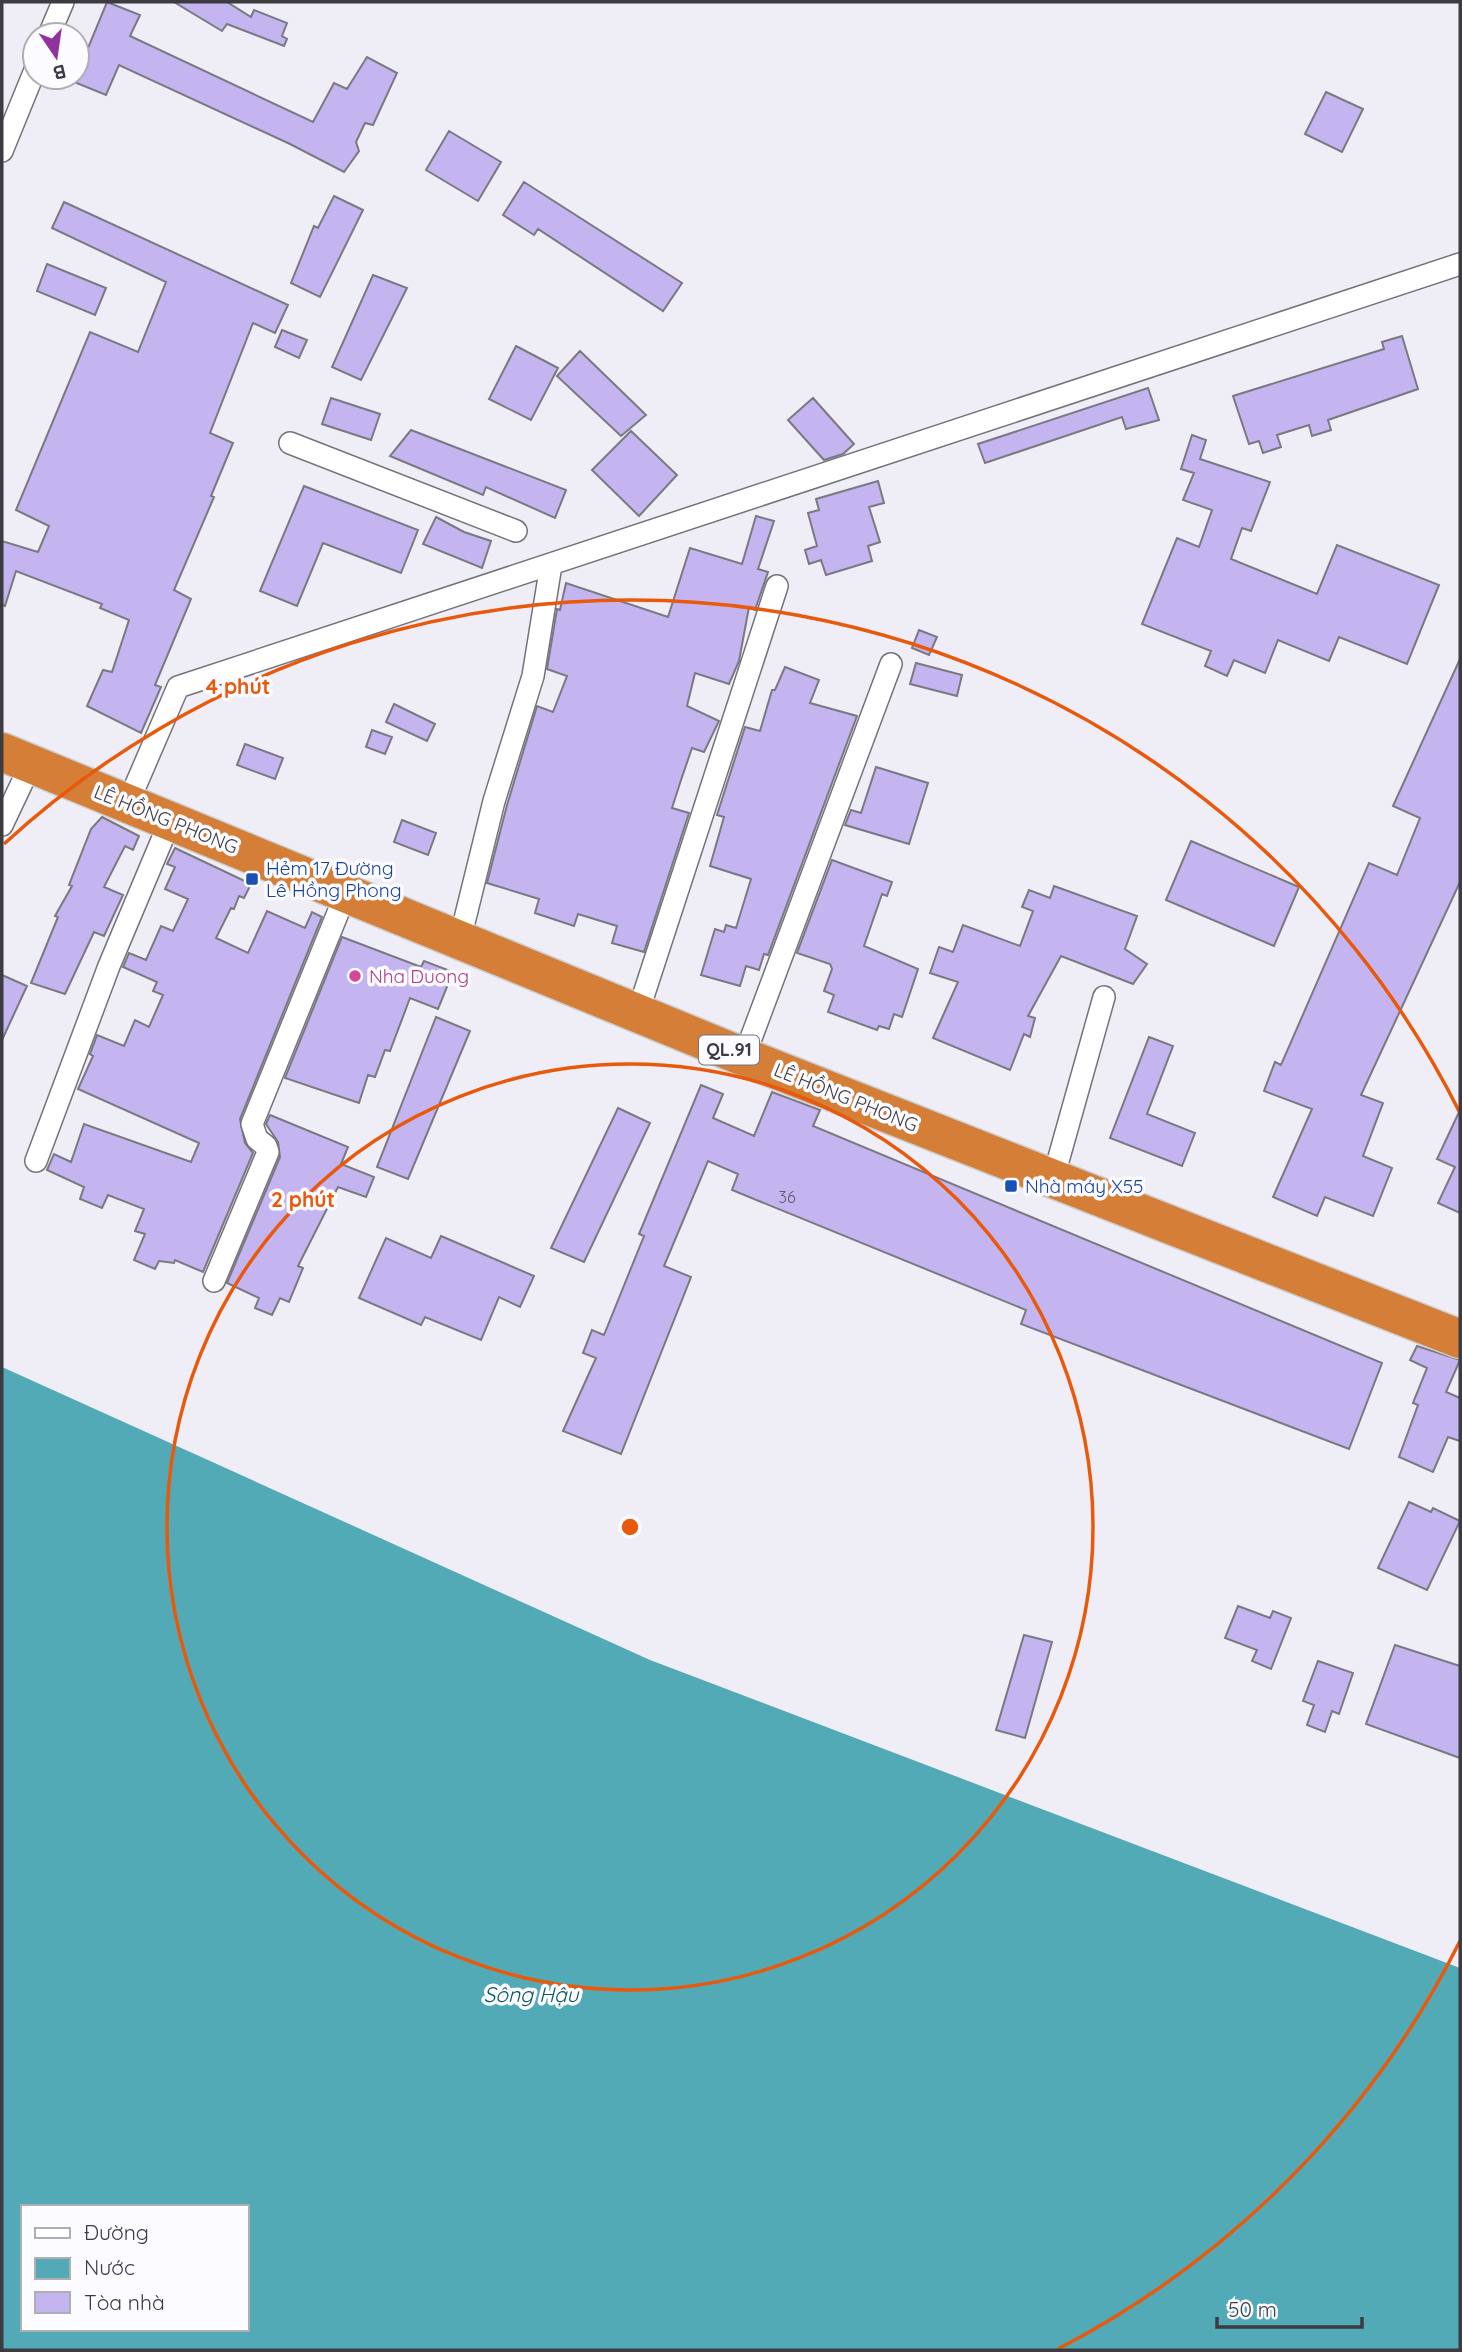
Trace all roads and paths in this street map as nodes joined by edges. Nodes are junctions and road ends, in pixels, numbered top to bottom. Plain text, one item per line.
1 (63, 2) edge
2 (55, 21) edge
3 (26, 91) edge
4 (2, 151) edge
5 (1460, 264) edge
6 (290, 443) dead end
7 (516, 531) dead end
8 (551, 565) junction
9 (777, 586) dead end
10 (891, 664) dead end
11 (16, 758) edge
12 (128, 803) junction
13 (170, 821) junction
14 (2, 825) edge
15 (346, 893) junction
16 (460, 939) junction
17 (1104, 997) dead end
18 (638, 1012) junction
19 (744, 1057) junction
20 (36, 1161) dead end
21 (1053, 1179) junction
22 (214, 1281) dead end
23 (1460, 1339) edge

1 - 2 street
3 - 4 street
5 - 8 street
6 - 7 street
8 - 12 street
8 - 16 street
9 - 18 street
10 - 19 street
11 - 12 highway, LÊ HỒNG PHONG / QL.91
11 - 14 street
12 - 13 highway, LÊ HỒNG PHONG / QL.91
13 - 15 highway, LÊ HỒNG PHONG / QL.91
13 - 20 street
15 - 16 highway, LÊ HỒNG PHONG / QL.91
15 - 22 street
16 - 18 highway, LÊ HỒNG PHONG / QL.91
17 - 21 street
18 - 19 highway, LÊ HỒNG PHONG / QL.91
19 - 21 highway, LÊ HỒNG PHONG / QL.91
21 - 23 highway, LÊ HỒNG PHONG / QL.91

